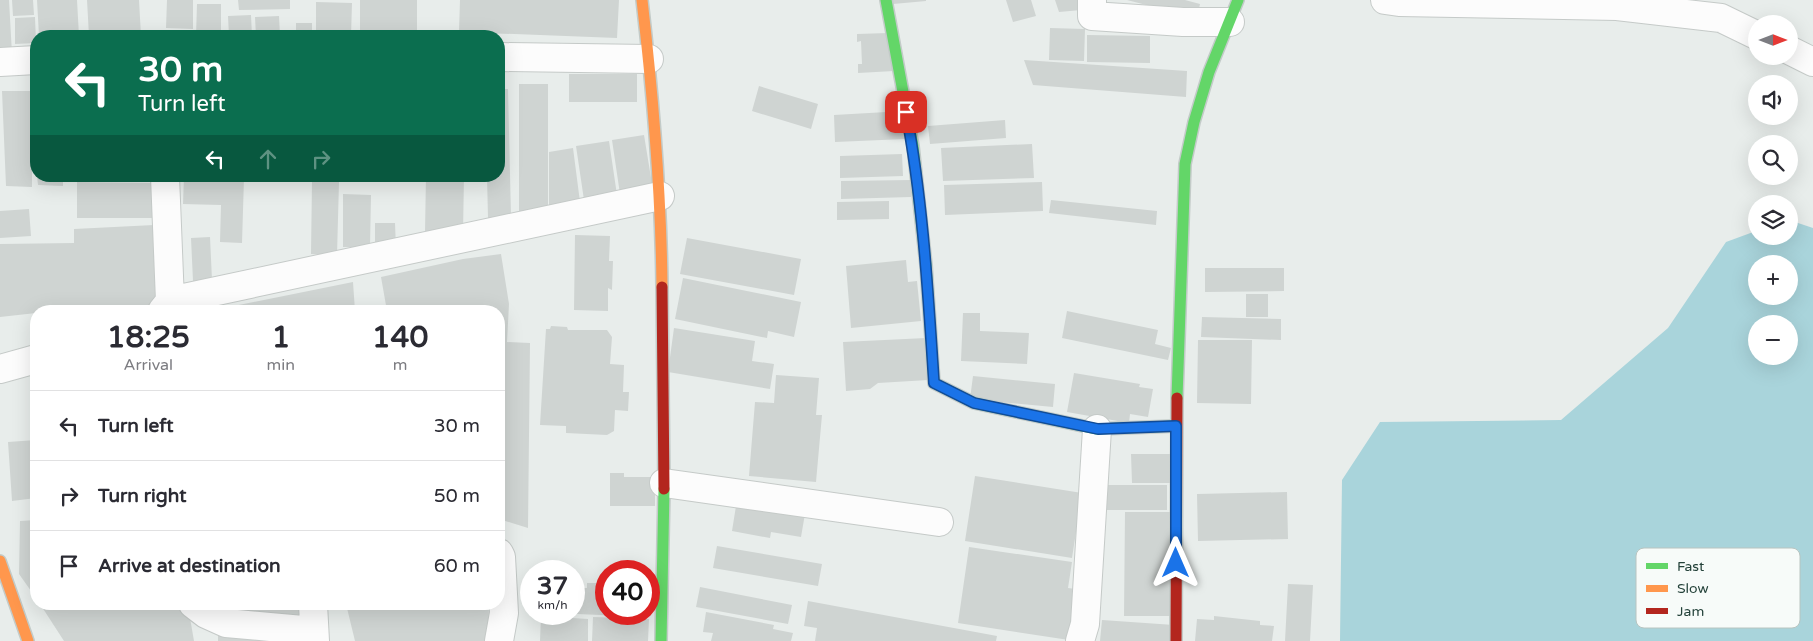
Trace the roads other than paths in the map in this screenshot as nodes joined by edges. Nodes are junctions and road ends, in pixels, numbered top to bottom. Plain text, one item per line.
1 (642, 0) edge
2 (886, 0) edge
3 (1092, 0) edge
4 (1386, 0) edge
5 (1617, 3) edge
6 (1234, 11) edge
7 (1748, 31) edge
8 (1798, 54) edge
9 (505, 57) edge
10 (30, 60) edge
11 (649, 60) junction
12 (0, 62) edge
13 (1813, 62) edge
14 (165, 182) edge
15 (660, 196) junction
16 (168, 305) edge
17 (181, 305) edge
18 (30, 361) edge
19 (0, 369) edge
20 (1176, 426) junction
21 (1098, 429) junction
22 (664, 483) junction
23 (939, 522) dead end
24 (0, 561) edge
25 (201, 610) edge
26 (313, 610) edge
27 (504, 610) edge
28 (315, 636) edge
29 (28, 641) edge
30 (499, 641) edge
31 (661, 641) edge
32 (1080, 641) edge
33 (1176, 641) edge

1 - 11 street
2 - 21 street
3 - 6 street
4 - 5 street
5 - 7 street
6 - 20 street
8 - 13 street
9 - 11 street
10 - 12 street
11 - 15 street
14 - 16 street
15 - 17 street
15 - 22 street
18 - 19 street
20 - 21 street
20 - 33 street
21 - 32 street
22 - 23 street
22 - 31 street
24 - 29 street
25 - 28 street
26 - 28 street
27 - 30 street

